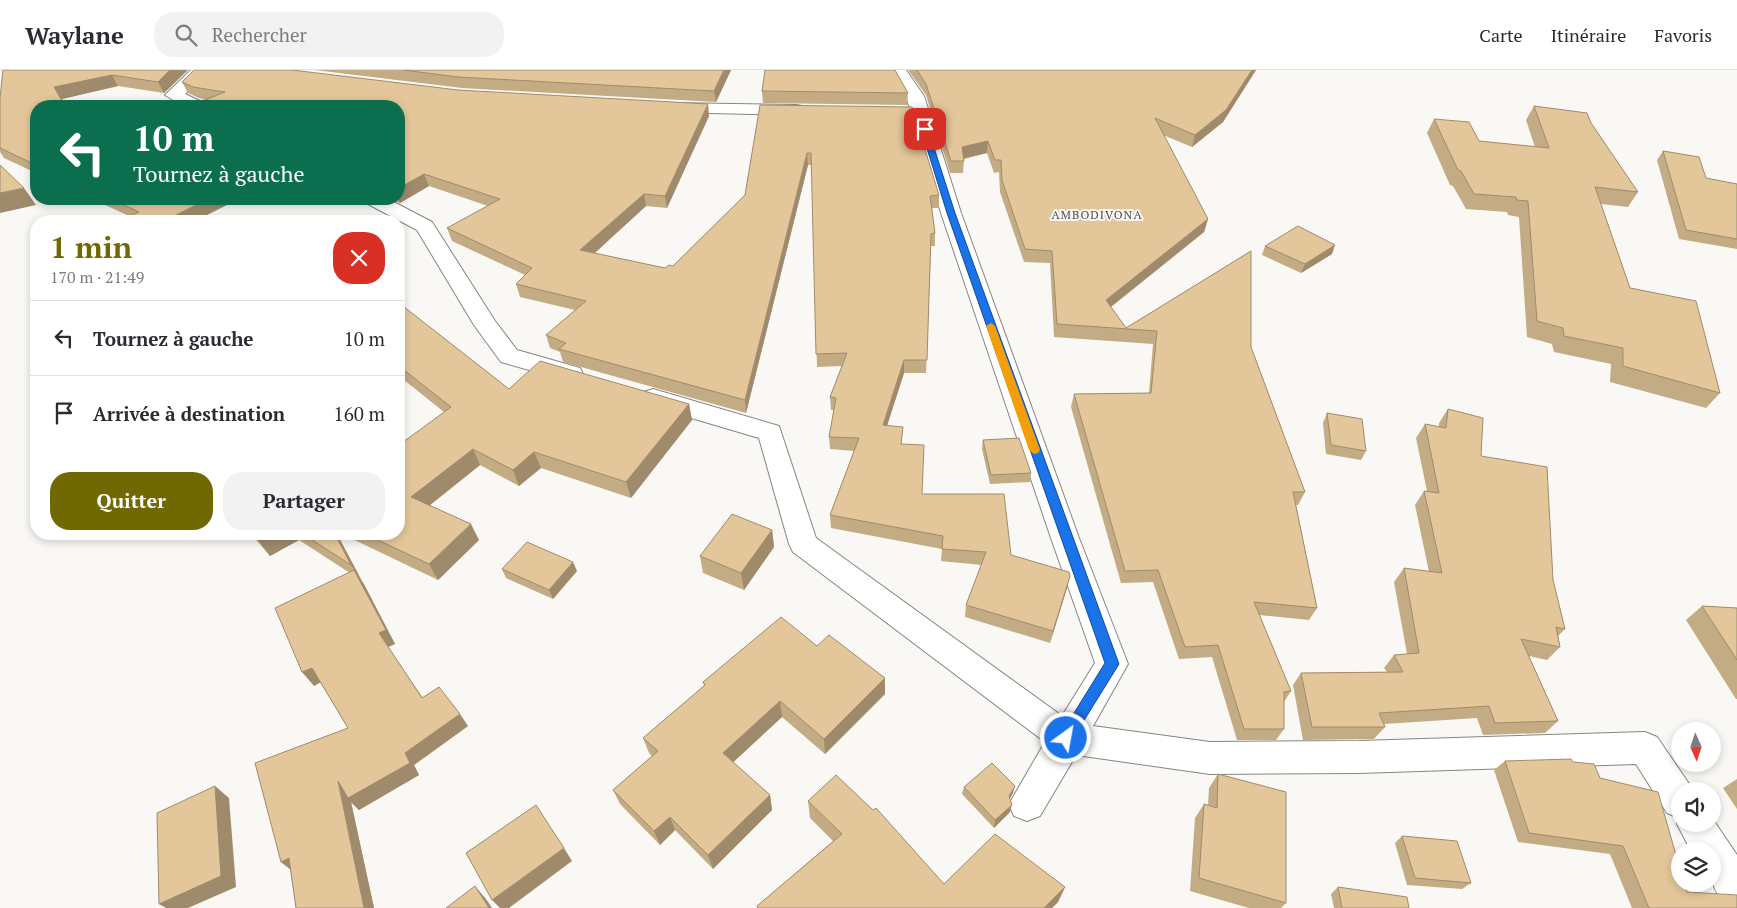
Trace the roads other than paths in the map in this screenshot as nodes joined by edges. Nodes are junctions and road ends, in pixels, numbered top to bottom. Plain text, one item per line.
1 (201, 70) edge
2 (898, 70) edge
3 (184, 100) edge
4 (658, 107) edge
5 (813, 110) edge
6 (385, 205) edge
7 (404, 215) edge
8 (405, 216) edge
9 (593, 381) edge
10 (630, 392) edge
11 (1066, 738) junction
12 (1671, 787) edge
13 (1027, 804) dead end
14 (1699, 832) edge
15 (1737, 889) edge

1 - 3 street
2 - 11 street
4 - 5 street
6 - 7 street
8 - 9 street
10 - 11 street
11 - 12 street
11 - 13 street
14 - 15 street

